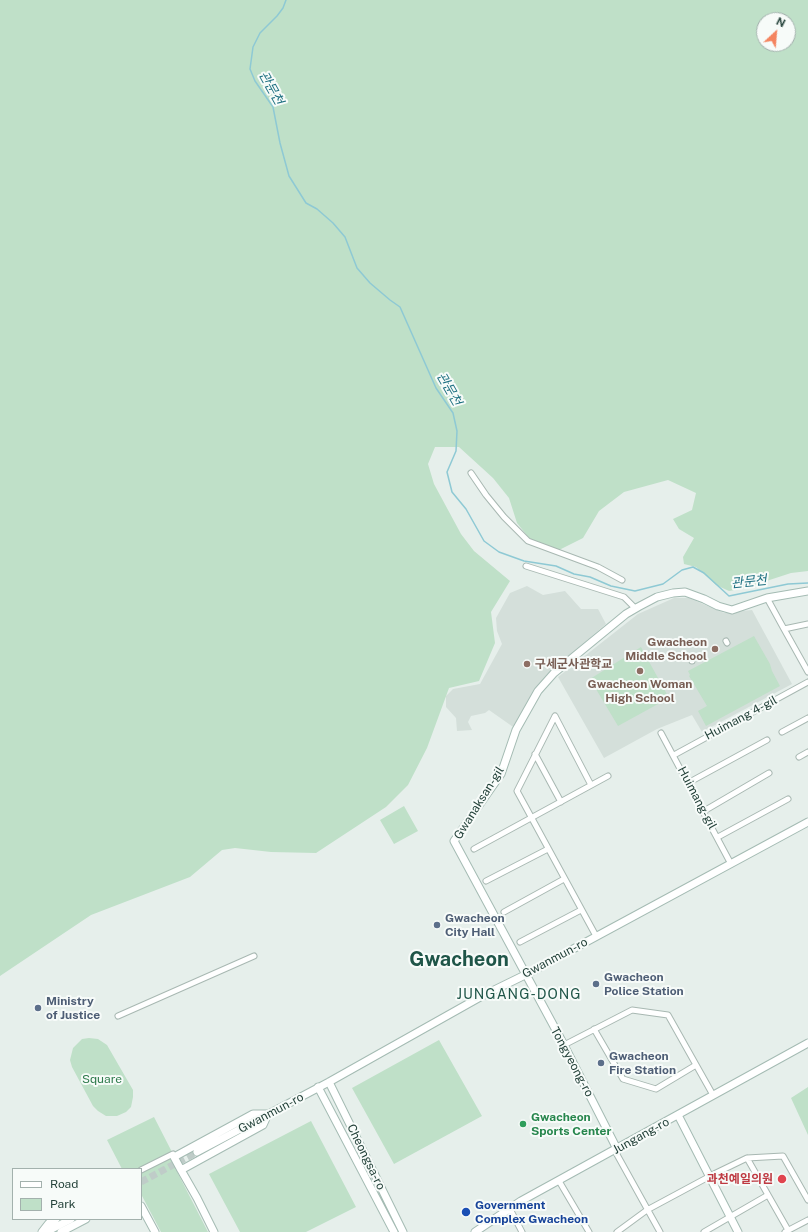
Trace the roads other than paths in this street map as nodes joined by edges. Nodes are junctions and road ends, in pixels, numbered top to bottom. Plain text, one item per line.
1 (471, 473) dead end
2 (526, 566) dead end
3 (622, 580) dead end
4 (808, 592) edge
5 (767, 598) junction
6 (635, 608) junction
7 (808, 624) edge
8 (784, 629) junction
9 (808, 672) edge
10 (808, 682) edge
11 (808, 718) edge
12 (782, 732) dead end
13 (661, 733) dead end
14 (767, 740) dead end
15 (808, 752) edge
16 (535, 754) junction
17 (674, 754) junction
18 (799, 757) dead end
19 (769, 773) dead end
20 (608, 776) dead end
21 (688, 783) junction
22 (591, 785) junction
23 (788, 799) dead end
24 (561, 802) junction
25 (704, 811) junction
26 (531, 818) junction
27 (808, 822) edge
28 (718, 837) junction
29 (474, 849) dead end
30 (548, 849) junction
31 (731, 864) junction
32 (564, 879) junction
33 (486, 881) dead end
34 (581, 910) junction
35 (504, 912) dead end
36 (596, 936) junction
37 (520, 942) dead end
38 (254, 956) dead end
39 (525, 975) junction
40 (118, 1016) dead end
41 (594, 1029) junction
42 (808, 1043) edge
43 (564, 1045) junction
44 (696, 1065) junction
45 (329, 1082) junction
46 (318, 1087) junction
47 (712, 1095) junction
48 (268, 1114) junction
49 (678, 1115) junction
50 (616, 1150) junction
51 (198, 1152) tunnel mouth
52 (173, 1155) junction
53 (747, 1158) junction
54 (142, 1170) edge
55 (181, 1170) junction
56 (709, 1177) junction
57 (558, 1181) junction
58 (768, 1195) junction
59 (808, 1200) edge
60 (142, 1208) edge
61 (510, 1209) junction
62 (647, 1210) junction
63 (730, 1217) junction
64 (54, 1220) edge
65 (69, 1220) edge
66 (84, 1220) edge
67 (808, 1220) edge
68 (787, 1231) edge
69 (42, 1232) edge
70 (46, 1232) edge
71 (61, 1232) edge
72 (155, 1232) edge
73 (214, 1232) edge
74 (394, 1232) edge
75 (403, 1232) edge
76 (475, 1232) edge
77 (522, 1232) edge
78 (589, 1232) edge
79 (617, 1232) edge
80 (660, 1232) edge
81 (704, 1232) edge
82 (738, 1232) edge

1 - 3 street
2 - 6 street
4 - 5 street, Gwanaksan-gil
5 - 6 street, Gwanaksan-gil
5 - 8 street
6 - 39 street, Gwanaksan-gil
7 - 8 street
8 - 9 street
10 - 17 street, Huimang 4-gil
11 - 12 street
13 - 17 street, Huimang-gil
14 - 21 street
15 - 18 street
16 - 22 street
16 - 24 street
16 - 26 street
17 - 21 street, Huimang-gil
19 - 25 street
20 - 22 street
21 - 25 street, Huimang-gil
22 - 24 street
23 - 28 street
24 - 26 street
25 - 28 street, Huimang-gil
26 - 29 street
26 - 30 street
27 - 31 street, Gwanmun-ro
28 - 31 street, Huimang-gil
30 - 32 street
30 - 33 street
31 - 36 street, Gwanmun-ro
32 - 34 street
32 - 35 street
34 - 36 street
34 - 37 street
36 - 39 street, Gwanmun-ro
38 - 40 street
39 - 43 street, Tongyeong-ro
39 - 45 street, Gwanmun-ro
41 - 43 street
41 - 44 street
41 - 44 street
42 - 47 street, Jungang-ro
43 - 50 street, Tongyeong-ro
44 - 47 street
45 - 46 street, Gwanmun-ro
45 - 75 street, Cheongsa-ro
46 - 48 street, Gwanmun-ro
46 - 74 street, Cheongsa-ro
47 - 49 street, Jungang-ro
48 - 51 street, Gwanmun-ro
48 - 52 street
48 - 55 street
49 - 50 street, Jungang-ro
49 - 56 street
50 - 57 street, Jungang-ro
50 - 62 street
52 - 54 street
52 - 55 street
53 - 56 street
53 - 58 street
53 - 59 street
55 - 73 street
56 - 62 street
56 - 63 street
57 - 61 street, Jungang-ro
57 - 78 street
58 - 63 street
58 - 68 street
60 - 72 street
61 - 76 street, Jungang-ro
61 - 77 street
62 - 79 street
62 - 80 street
63 - 81 street
63 - 82 street
64 - 69 street
65 - 70 street
66 - 71 street
67 - 68 street

